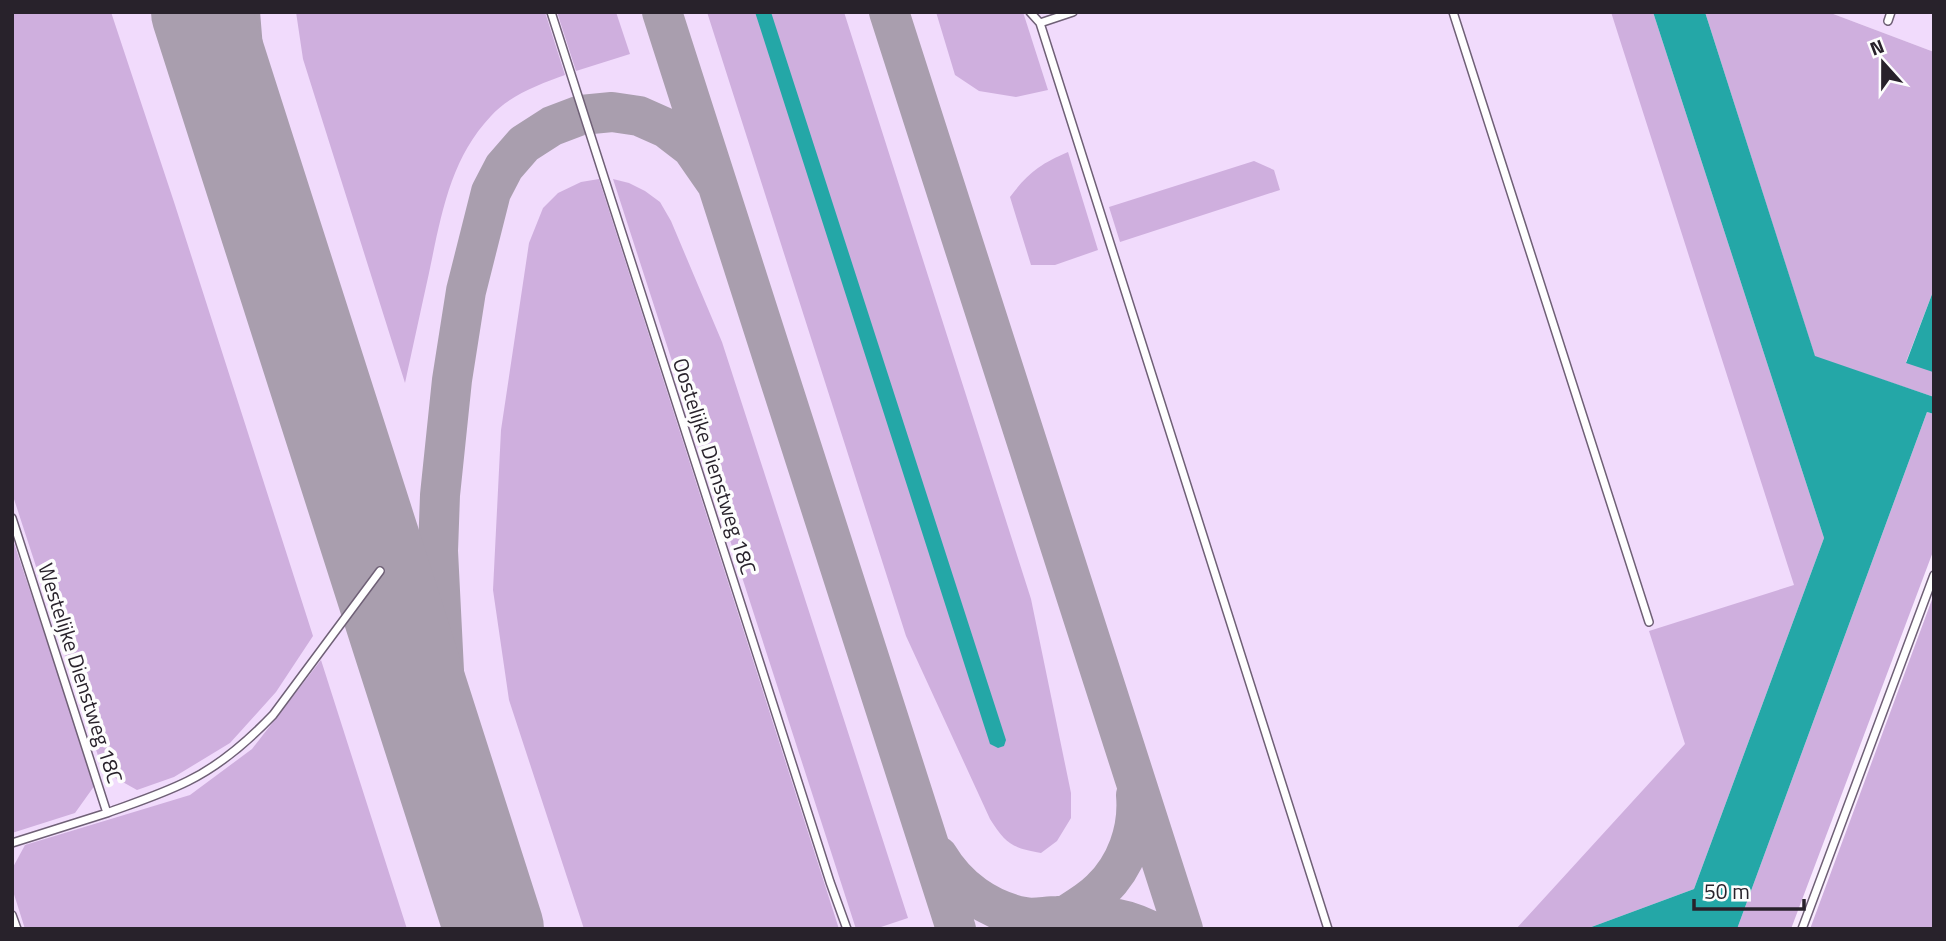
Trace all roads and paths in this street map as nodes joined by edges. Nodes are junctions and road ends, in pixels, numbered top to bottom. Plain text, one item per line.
1 (551, 12) edge
2 (1030, 12) edge
3 (1073, 12) edge
4 (1453, 12) edge
5 (1891, 12) edge
6 (1888, 21) dead end
7 (1040, 23) junction
8 (12, 517) edge
9 (380, 571) dead end
10 (1934, 575) edge
11 (1649, 622) dead end
12 (107, 813) junction
13 (12, 843) edge
14 (12, 915) edge
15 (17, 929) edge
16 (847, 929) edge
17 (1328, 929) edge
18 (1802, 929) edge

1 - 16 lane, Oostelijke Dienstweg 18C
2 - 7 lane
3 - 7 lane
4 - 11 lane
5 - 6 lane
7 - 17 lane
8 - 12 lane, Westelijke Dienstweg 18C
9 - 12 lane, Westelijke Dienstweg 18C
10 - 18 lane
12 - 13 lane
14 - 15 lane

